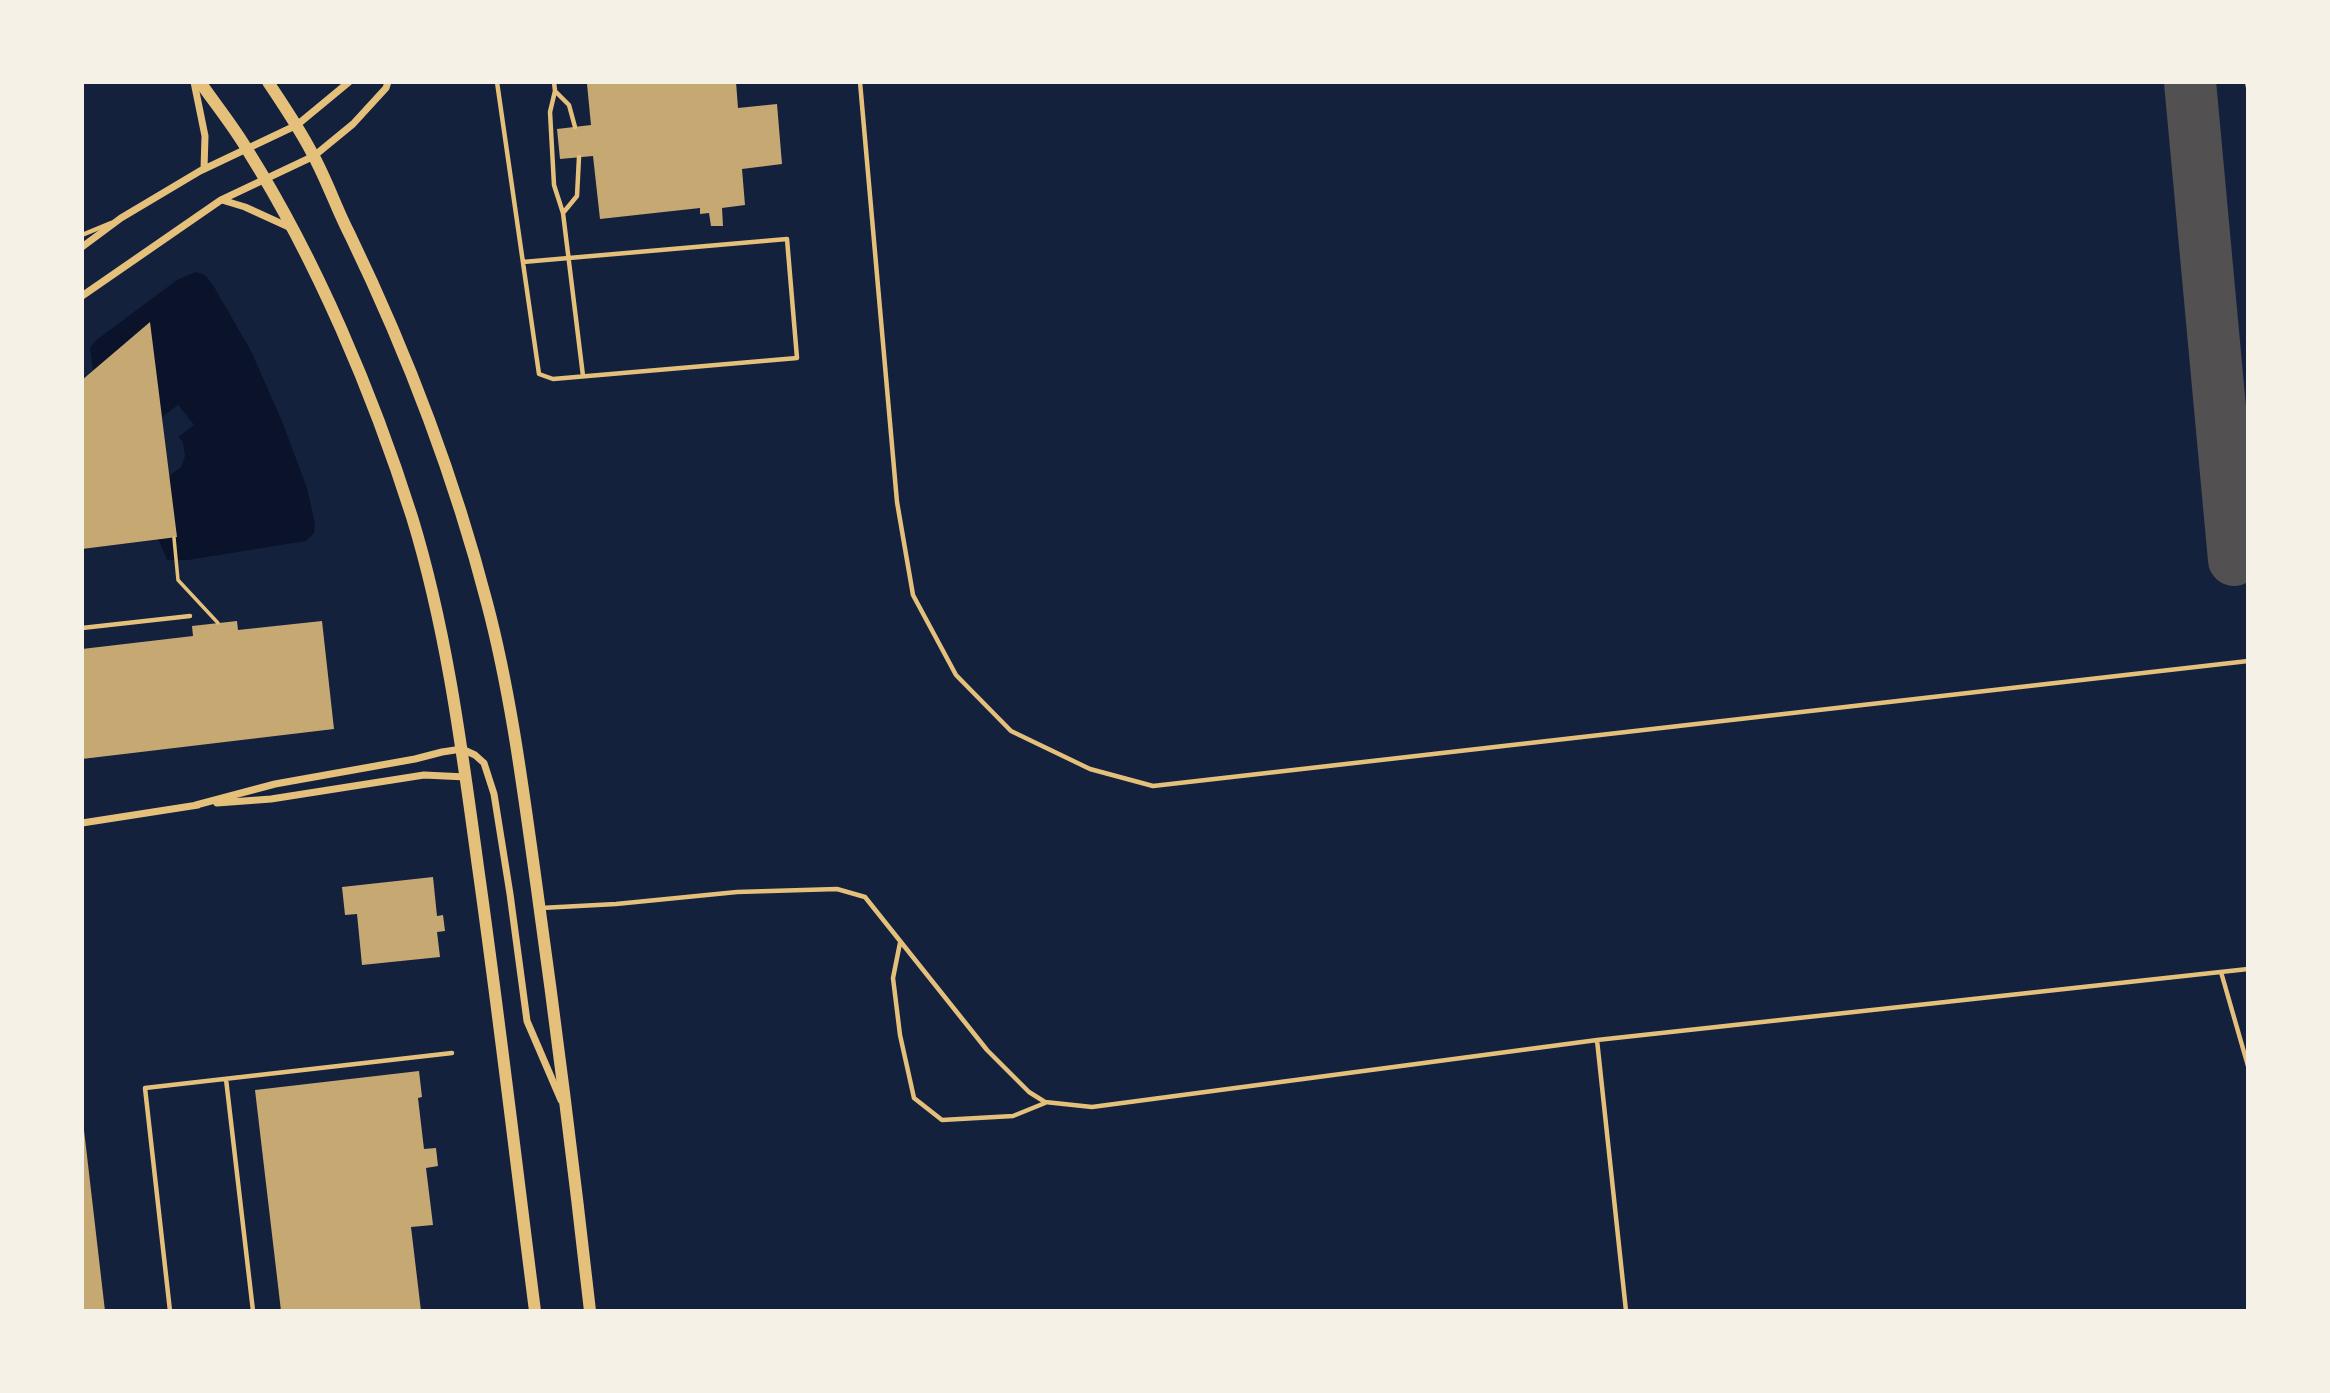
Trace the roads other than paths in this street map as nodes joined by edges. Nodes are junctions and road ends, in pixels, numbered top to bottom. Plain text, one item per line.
1 (194, 82) edge
2 (200, 82) edge
3 (268, 82) edge
4 (349, 82) edge
5 (388, 82) edge
6 (497, 82) edge
7 (554, 82) edge
8 (860, 82) edge
9 (555, 91) junction
10 (297, 125) junction
11 (575, 127) dead end
12 (246, 148) junction
13 (314, 156) junction
14 (579, 157) dead end
15 (204, 169) junction
16 (265, 179) junction
17 (221, 200) junction
18 (563, 213) junction
19 (121, 218) junction
20 (291, 228) junction
21 (82, 235) edge
22 (82, 247) edge
23 (568, 258) junction
24 (523, 262) junction
25 (82, 296) edge
26 (583, 376) junction
27 (190, 616) dead end
28 (82, 628) edge
29 (2248, 661) edge
30 (463, 749) junction
31 (466, 777) junction
32 (196, 805) junction
33 (82, 823) edge
34 (540, 908) junction
35 (900, 942) junction
36 (2248, 969) edge
37 (2221, 972) junction
38 (1597, 1041) junction
39 (452, 1053) dead end
40 (2248, 1066) edge
41 (226, 1079) junction
42 (1045, 1102) junction
43 (568, 1117) junction
44 (170, 1311) edge
45 (253, 1311) edge
46 (535, 1311) edge
47 (590, 1311) edge
48 (1626, 1311) edge

1 - 15 street
2 - 12 main road
3 - 10 main road
4 - 10 street
5 - 13 street
6 - 24 lane
7 - 9 lane
8 - 29 lane
9 - 11 lane
9 - 18 lane
10 - 12 street
10 - 13 main road
12 - 15 street
12 - 16 main road
13 - 16 street
13 - 34 main road
14 - 18 lane
15 - 19 street
16 - 17 street
16 - 20 main road
17 - 20 street
17 - 25 street
18 - 23 lane
19 - 21 lane
19 - 22 street
20 - 30 main road
23 - 24 lane
23 - 26 lane
23 - 26 lane
24 - 26 lane
27 - 28 lane
30 - 31 main road
30 - 32 street
30 - 43 street
31 - 32 street
31 - 46 main road
32 - 33 street
34 - 35 lane
34 - 43 main road
35 - 42 lane
35 - 42 lane
36 - 37 lane
37 - 38 lane
37 - 40 lane
38 - 42 lane
38 - 48 lane
39 - 41 lane
41 - 44 lane
41 - 45 lane
43 - 47 main road

